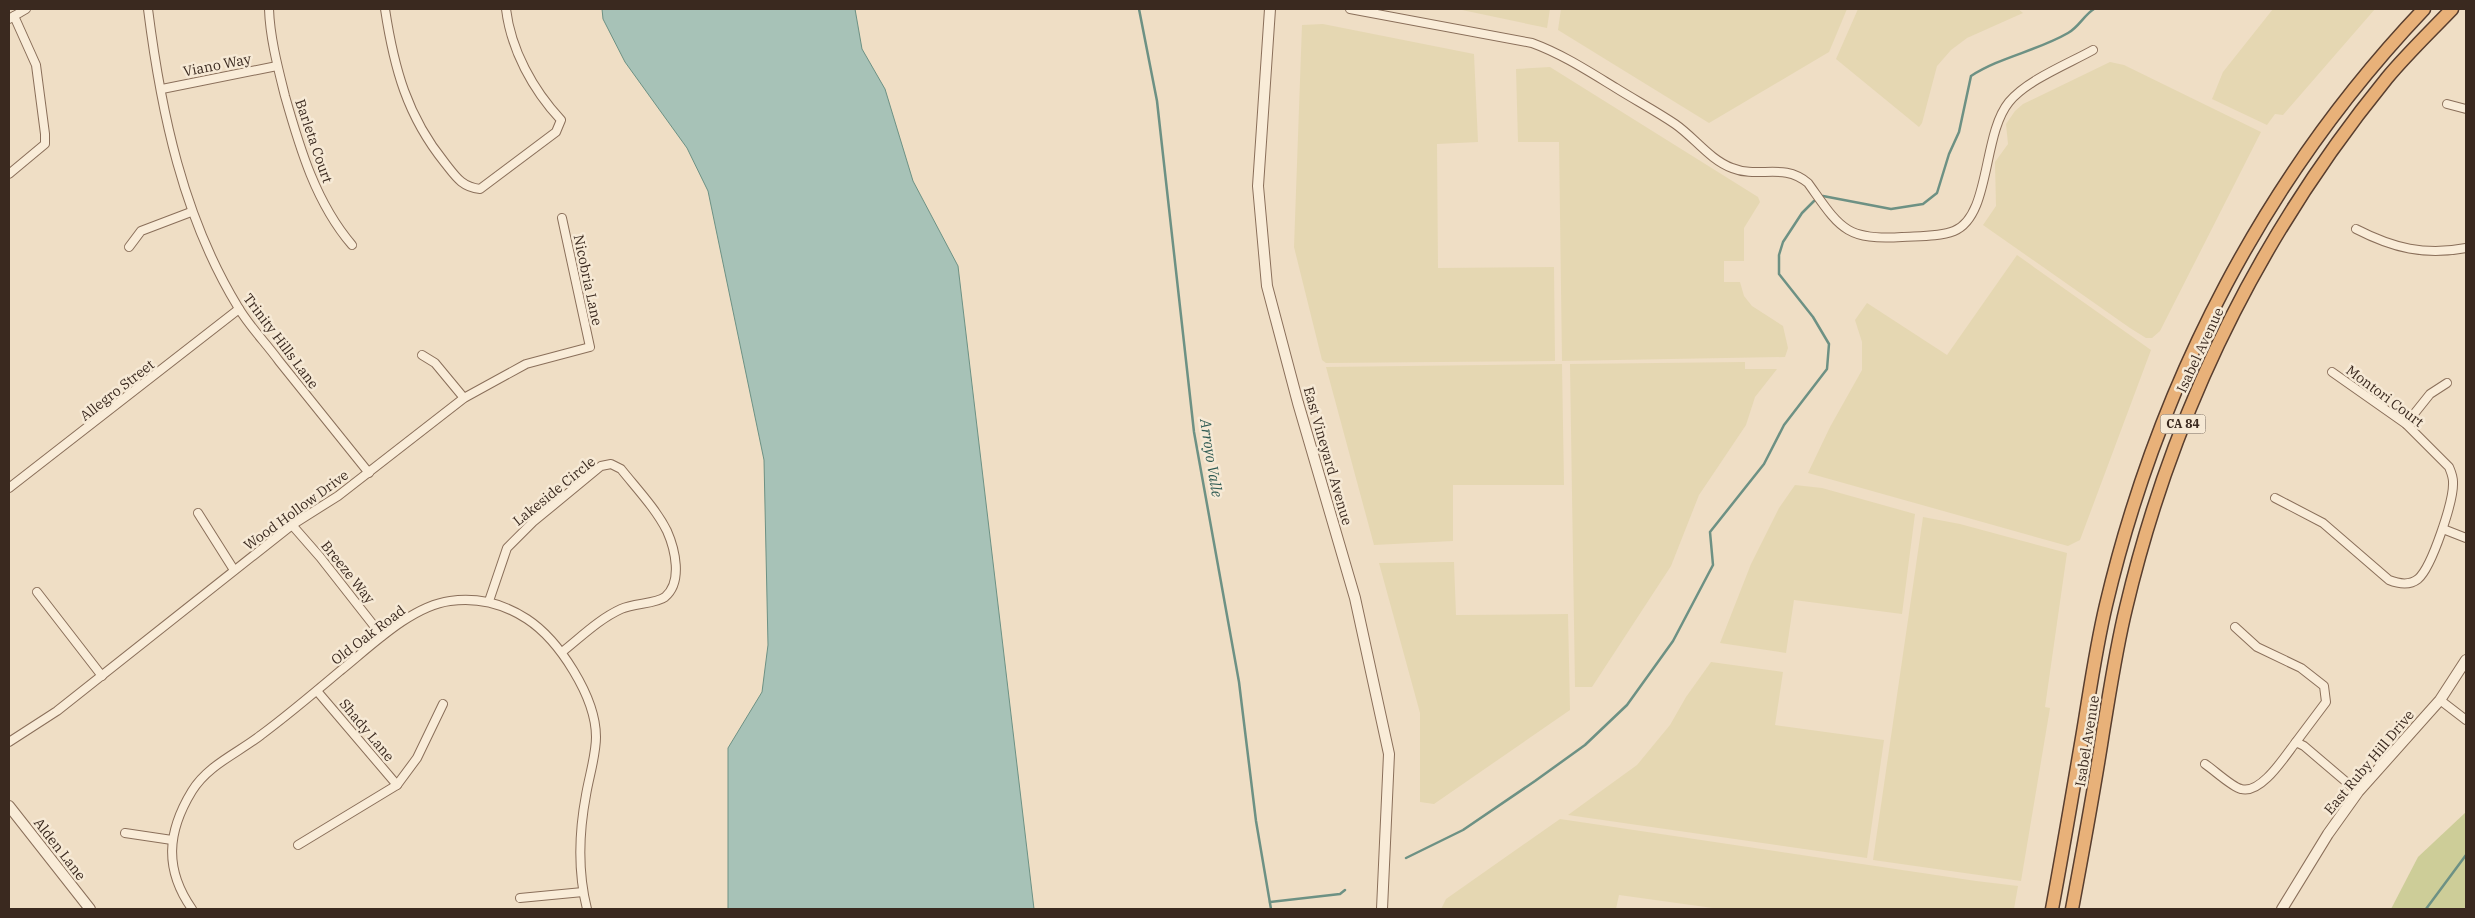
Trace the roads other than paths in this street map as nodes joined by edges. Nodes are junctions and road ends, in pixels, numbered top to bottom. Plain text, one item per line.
1 (26, 9) edge
2 (148, 9) edge
3 (269, 9) edge
4 (385, 9) edge
5 (506, 9) edge
6 (1270, 9) edge
7 (1350, 9) edge
8 (2424, 9) edge
9 (2452, 9) edge
10 (11, 17) edge
11 (2093, 50) dead end
12 (277, 66) junction
13 (162, 88) junction
14 (2447, 104) dead end
15 (2466, 109) edge
16 (9, 174) edge
17 (191, 212) junction
18 (562, 218) dead end
19 (2356, 229) dead end
20 (352, 246) dead end
21 (129, 247) dead end
22 (2466, 248) edge
23 (239, 309) junction
24 (590, 347) joint
25 (422, 355) dead end
26 (2332, 372) dead end
27 (2447, 383) dead end
28 (464, 398) junction
29 (2406, 424) junction
30 (369, 473) junction
31 (9, 488) edge
32 (2275, 498) dead end
33 (198, 513) dead end
34 (292, 525) junction
35 (2443, 529) junction
36 (2466, 538) edge
37 (234, 570) junction
38 (38, 592) dead end
39 (489, 601) junction
40 (2235, 627) dead end
41 (382, 636) junction
42 (562, 652) junction
43 (2466, 660) edge
44 (102, 676) junction
45 (317, 690) junction
46 (2440, 700) junction
47 (443, 704) dead end
48 (2466, 720) edge
49 (9, 742) edge
50 (2296, 742) junction
51 (2205, 764) dead end
52 (397, 785) junction
53 (2358, 792) junction
54 (9, 806) edge
55 (125, 833) dead end
56 (172, 840) junction
57 (298, 844) dead end
58 (582, 892) junction
59 (520, 898) dead end
60 (90, 909) edge
61 (192, 909) edge
62 (587, 909) edge
63 (1382, 909) edge
64 (2052, 909) edge
65 (2072, 909) edge
66 (2282, 909) edge

1 - 10 street
2 - 13 street, Trinity Hills Lane
3 - 12 street, Barleta Court
4 - 5 street
6 - 63 street, East Vineyard Avenue
7 - 11 street
8 - 64 highway, Isabel Avenue / CA 84
9 - 65 highway, Isabel Avenue / CA 84
10 - 16 street
12 - 13 street, Viano Way
12 - 20 street, Barleta Court
13 - 17 street, Trinity Hills Lane
14 - 15 street
17 - 21 street
17 - 23 street, Trinity Hills Lane
18 - 24 street, Nicobria Lane
19 - 22 street
23 - 30 street, Trinity Hills Lane
23 - 31 street, Allegro Street
24 - 28 street, Wood Hollow Drive
25 - 28 street
26 - 29 street, Montori Court
27 - 29 street
28 - 30 street, Wood Hollow Drive
29 - 35 street, Montori Court
30 - 34 street, Wood Hollow Drive
32 - 35 street, Montori Court
33 - 37 street
34 - 37 street, Wood Hollow Drive
34 - 41 street, Breeze Way
35 - 36 street
37 - 44 street, Wood Hollow Drive
38 - 44 street
39 - 41 street, Old Oak Road
39 - 42 street, Old Oak Road
39 - 42 street, Lakeside Circle
40 - 50 street
41 - 45 street, Old Oak Road
42 - 58 street, Old Oak Road
43 - 46 street, East Ruby Hill Drive
44 - 49 street, Wood Hollow Drive
45 - 52 street, Shady Lane
45 - 56 street, Old Oak Road
46 - 48 street
46 - 53 street, East Ruby Hill Drive
47 - 52 street
50 - 51 street
50 - 53 street
52 - 57 street
53 - 66 street, East Ruby Hill Drive
54 - 60 street, Alden Lane
55 - 56 street
56 - 61 street, Old Oak Road
58 - 59 street
58 - 62 street, Old Oak Road

